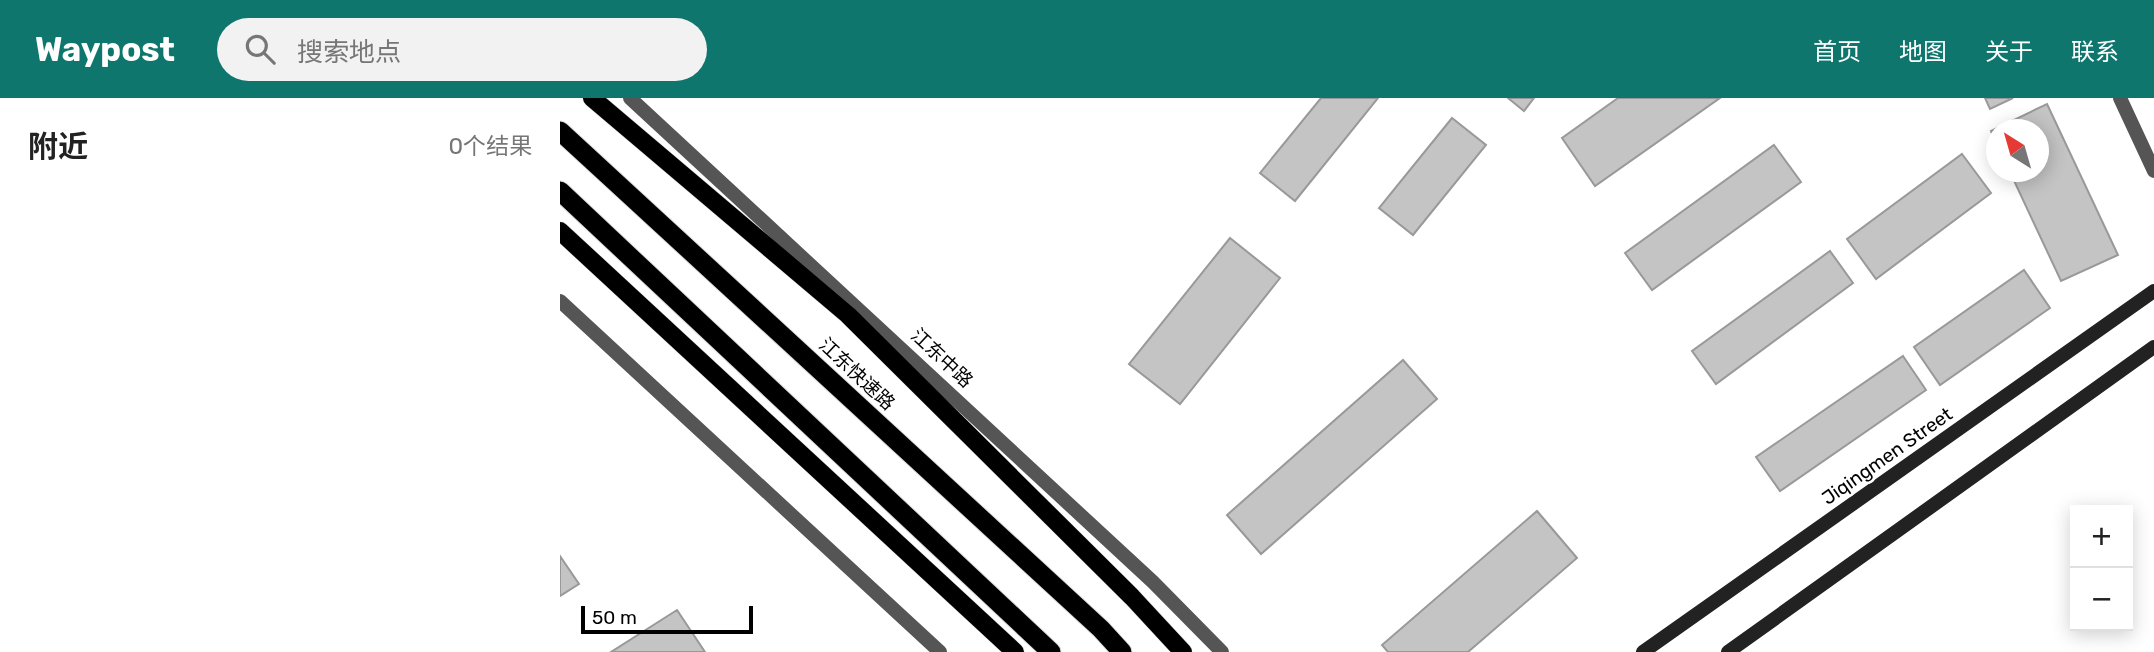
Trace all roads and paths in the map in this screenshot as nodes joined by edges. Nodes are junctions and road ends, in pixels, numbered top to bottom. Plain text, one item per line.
1 (592, 98) edge
2 (630, 98) edge
3 (2120, 98) edge
4 (560, 131) edge
5 (2154, 171) edge
6 (560, 191) edge
7 (560, 231) edge
8 (2154, 291) edge
9 (560, 301) edge
10 (2154, 347) edge
11 (1101, 629) junction
12 (940, 652) edge
13 (1015, 652) edge
14 (1051, 652) edge
15 (1122, 652) edge
16 (1133, 652) edge
17 (1182, 652) edge
18 (1222, 652) edge
19 (1643, 652) edge
20 (1728, 652) edge

1 - 17 main road, 江东中路
2 - 18 street, 江东中路
3 - 5 street
4 - 11 highway, 江东快速路
6 - 14 highway
7 - 13 main road
8 - 19 main road, Jiqingmen Street
9 - 12 street
10 - 20 main road
11 - 15 highway, 江东快速路
11 - 16 highway

